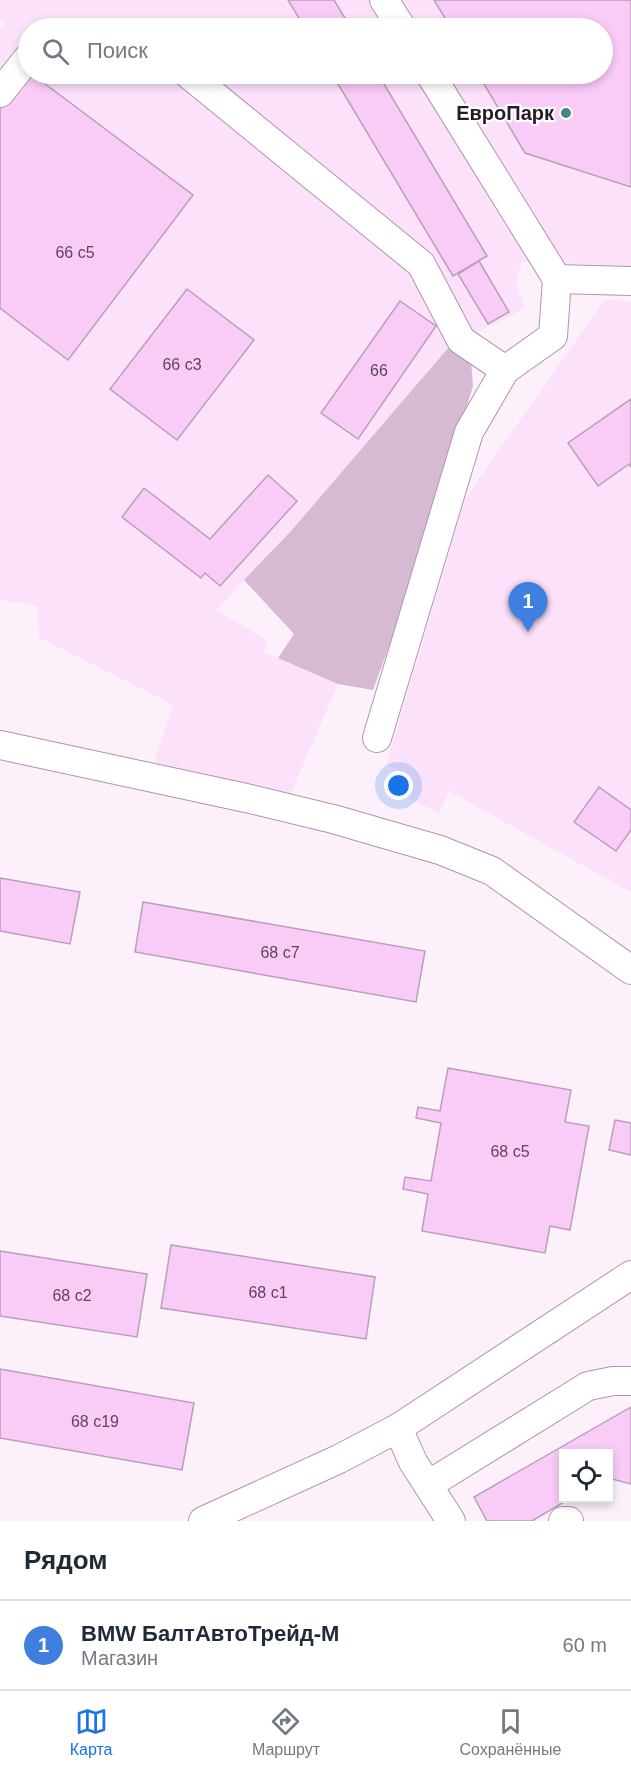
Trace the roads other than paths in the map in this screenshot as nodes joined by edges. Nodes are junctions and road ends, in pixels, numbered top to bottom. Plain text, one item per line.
1 (384, 0) edge
2 (396, 18) edge
3 (18, 70) edge
4 (200, 84) edge
5 (436, 84) edge
6 (0, 93) edge
7 (557, 279) junction
8 (631, 281) edge
9 (506, 370) junction
10 (377, 738) dead end
11 (0, 745) edge
12 (631, 970) edge
13 (631, 1275) edge
14 (631, 1381) edge
15 (398, 1428) junction
16 (428, 1485) junction
17 (203, 1521) edge
18 (451, 1521) edge
19 (564, 1521) edge
20 (569, 1521) edge

1 - 2 street
3 - 6 street
4 - 9 street
5 - 7 street
7 - 8 street
7 - 9 street
9 - 10 street
11 - 12 street
13 - 15 street
14 - 16 street
15 - 16 street
15 - 17 street
16 - 18 street
19 - 20 street

